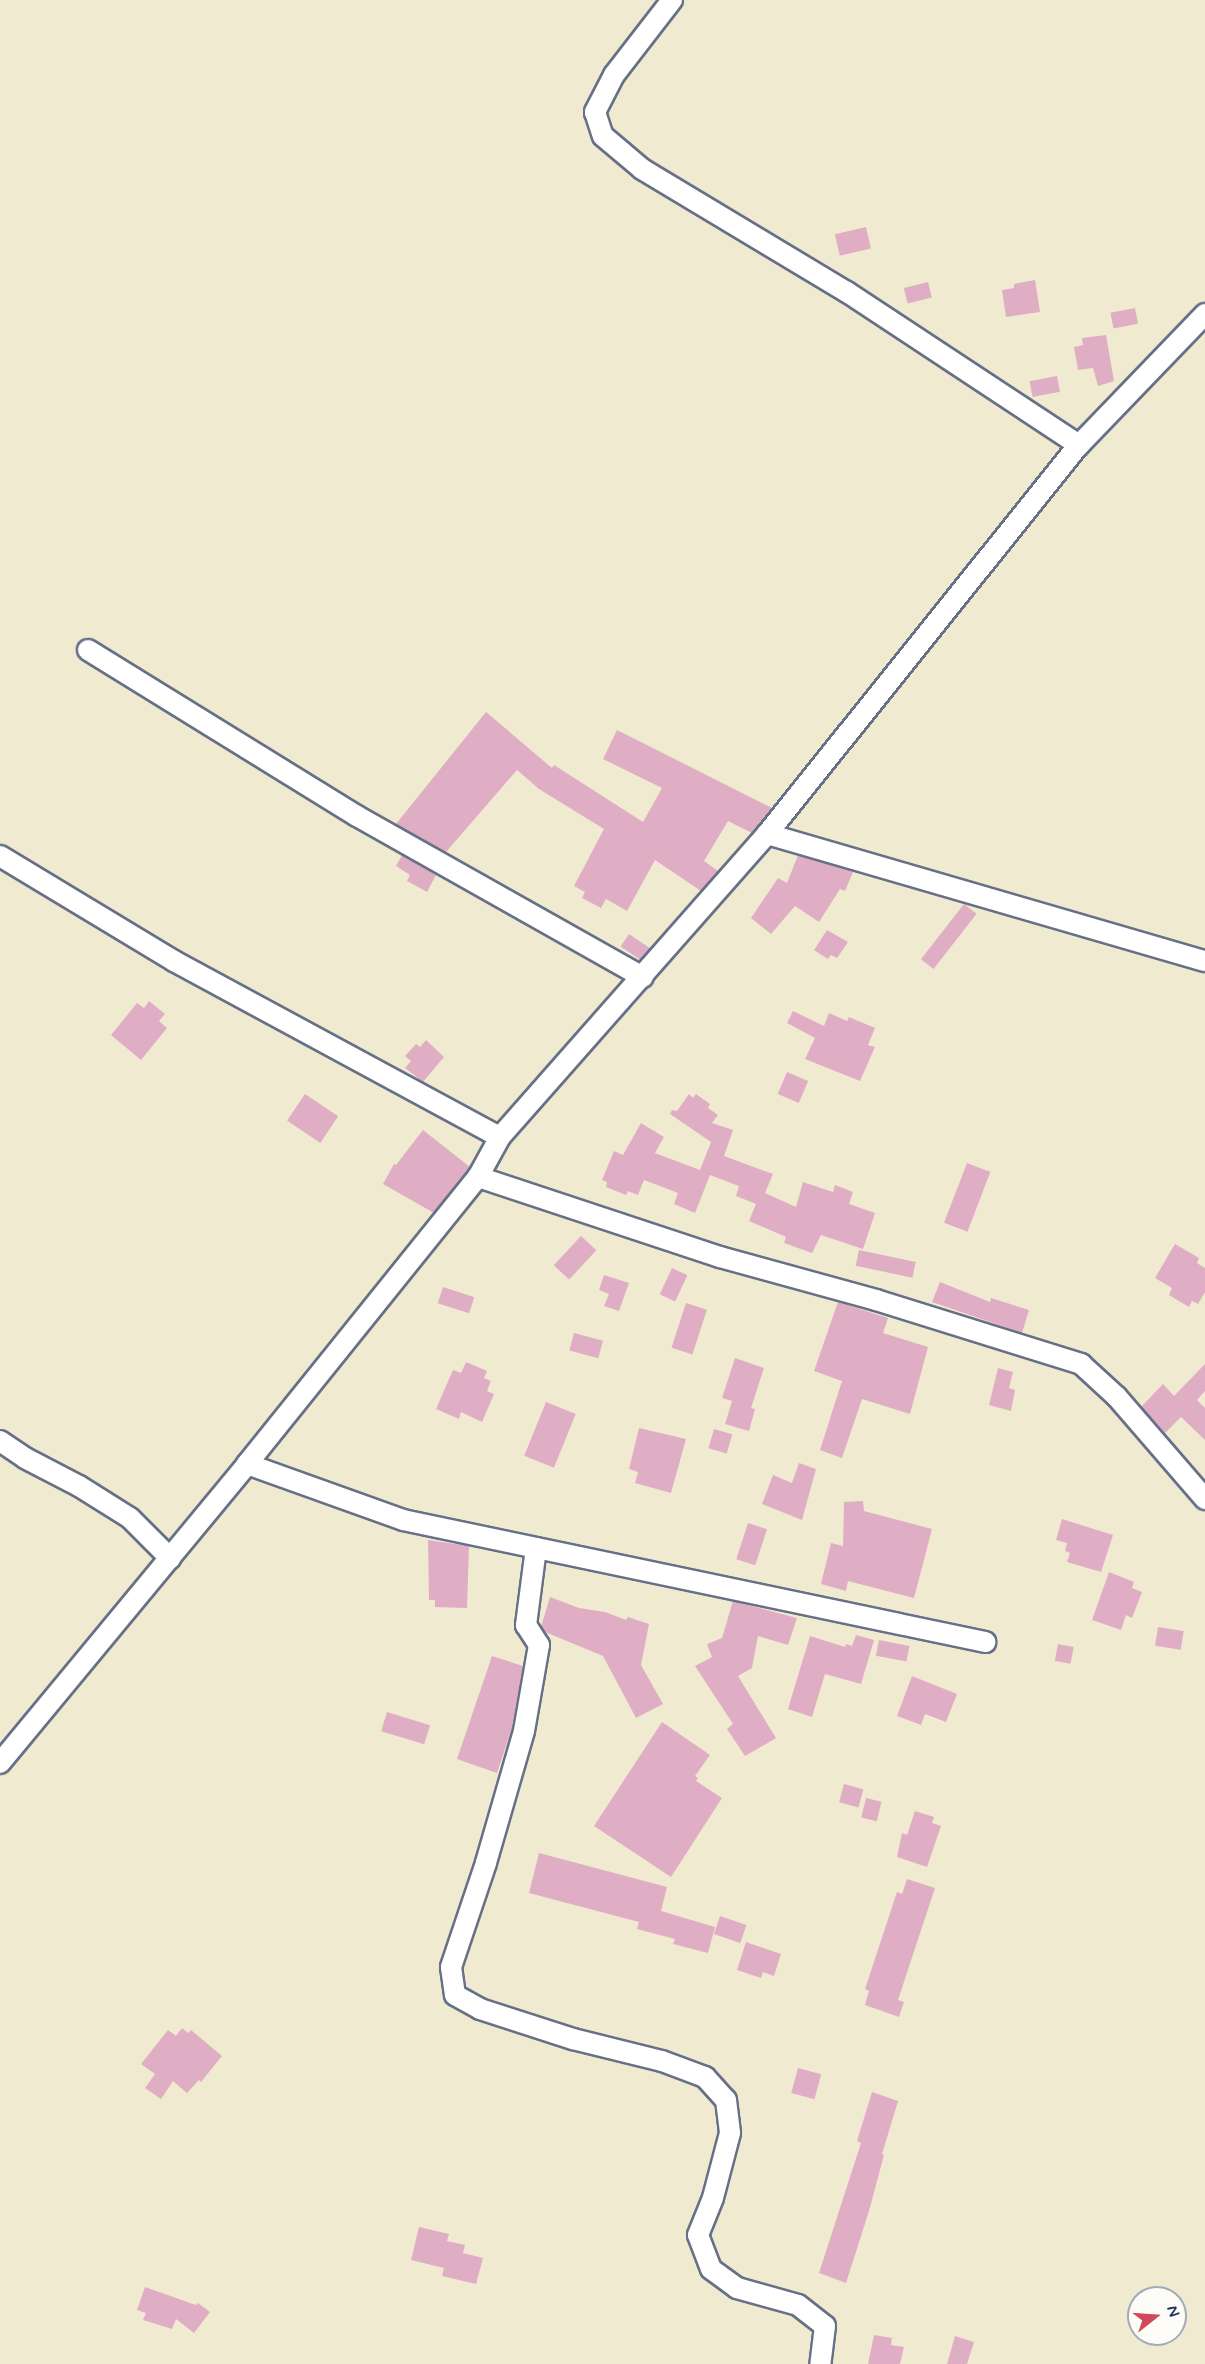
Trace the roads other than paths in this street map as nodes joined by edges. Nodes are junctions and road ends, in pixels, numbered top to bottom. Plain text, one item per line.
1 (672, 0) edge
2 (1205, 314) edge
3 (1079, 446) junction
4 (88, 650) dead end
5 (767, 834) junction
6 (0, 856) edge
7 (1205, 962) edge
8 (643, 977) junction
9 (500, 1137) junction
10 (478, 1178) junction
11 (0, 1441) edge
12 (247, 1464) junction
13 (1205, 1499) edge
14 (536, 1548) junction
15 (170, 1558) junction
16 (985, 1642) dead end
17 (0, 1763) edge
18 (820, 2364) edge

1 - 3 street
2 - 3 street
3 - 5 street
4 - 8 street
5 - 7 street
5 - 8 street
6 - 9 street
8 - 9 street
9 - 10 street
10 - 12 street
10 - 13 street
11 - 15 street
12 - 14 street
12 - 15 street
14 - 16 street
14 - 18 street
15 - 17 street

